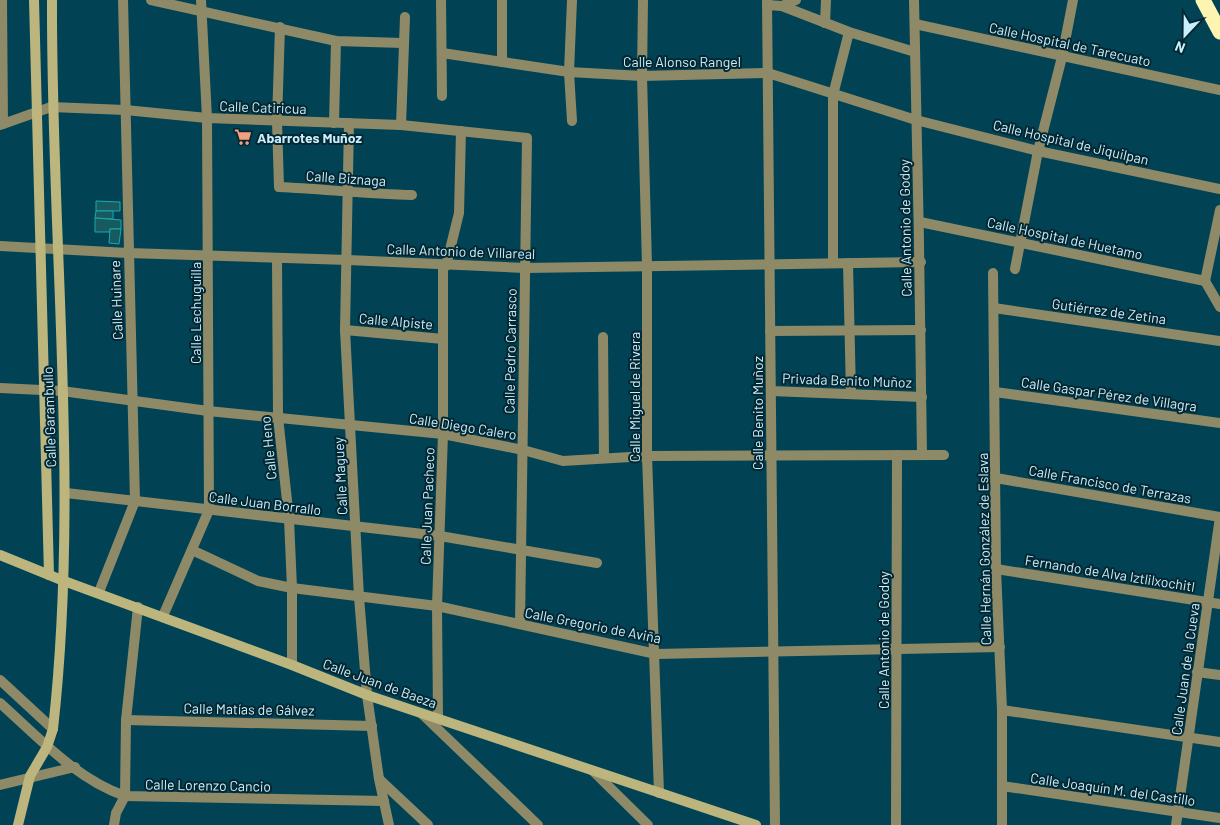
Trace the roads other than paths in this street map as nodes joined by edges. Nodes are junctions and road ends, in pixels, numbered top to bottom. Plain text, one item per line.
1 (2, 0) edge
2 (34, 0) edge
3 (52, 0) edge
4 (123, 0) edge
5 (151, 0) edge
6 (441, 0) edge
7 (502, 0) edge
8 (572, 0) edge
9 (643, 0) edge
10 (796, 0) edge
11 (826, 0) edge
12 (914, 0) edge
13 (1073, 0) edge
14 (1203, 0) edge
15 (767, 3) edge
16 (201, 5) edge
17 (782, 6) junction
18 (405, 17) dead end
19 (825, 22) junction
20 (915, 24) junction
21 (280, 27) junction
22 (848, 32) junction
23 (1220, 32) edge
24 (336, 41) junction
25 (403, 43) junction
26 (915, 52) junction
27 (442, 53) junction
28 (1062, 56) junction
29 (502, 62) junction
30 (569, 72) junction
31 (768, 74) junction
32 (642, 76) junction
33 (1220, 90) edge
34 (833, 95) junction
35 (442, 96) dead end
36 (52, 108) junction
37 (125, 110) junction
38 (38, 112) junction
39 (207, 118) junction
40 (916, 120) junction
41 (277, 121) junction
42 (572, 121) dead end
43 (334, 123) junction
44 (349, 123) junction
45 (2, 124) edge
46 (401, 125) junction
47 (461, 131) junction
48 (527, 138) joint
49 (1038, 151) junction
50 (1220, 189) edge
51 (349, 192) junction
52 (412, 195) dead end
53 (1220, 210) edge
54 (920, 222) junction
55 (1021, 244) junction
56 (0, 246) edge
57 (39, 246) junction
58 (56, 247) junction
59 (128, 253) junction
60 (208, 256) junction
61 (277, 259) junction
62 (348, 260) junction
63 (921, 262) junction
64 (770, 263) junction
65 (833, 263) junction
66 (848, 263) junction
67 (445, 266) junction
68 (647, 266) junction
69 (525, 268) junction
70 (1015, 269) dead end
71 (994, 273) dead end
72 (1205, 281) junction
73 (1220, 307) edge
74 (994, 308) junction
75 (345, 330) junction
76 (849, 330) junction
77 (921, 330) junction
78 (770, 331) junction
79 (603, 337) dead end
80 (444, 339) junction
81 (1220, 342) edge
82 (0, 388) edge
83 (44, 390) junction
84 (62, 391) junction
85 (771, 391) junction
86 (995, 392) junction
87 (851, 394) junction
88 (922, 397) junction
89 (133, 400) junction
90 (208, 411) junction
91 (278, 416) junction
92 (1220, 423) edge
93 (351, 425) junction
94 (444, 434) junction
95 (523, 450) junction
96 (771, 455) junction
97 (897, 455) junction
98 (922, 455) junction
99 (944, 455) dead end
100 (648, 456) junction
101 (604, 458) junction
102 (996, 478) junction
103 (66, 493) junction
104 (135, 501) junction
105 (209, 510) junction
106 (1220, 517) edge
107 (289, 519) junction
108 (357, 527) junction
109 (440, 536) junction
110 (521, 549) junction
111 (192, 550) junction
112 (0, 555) edge
113 (597, 563) dead end
114 (996, 569) junction
115 (49, 575) junction
116 (64, 581) junction
117 (292, 588) junction
118 (99, 592) junction
119 (359, 596) junction
120 (1208, 603) junction
121 (1220, 604) edge
122 (437, 606) junction
123 (138, 607) junction
124 (163, 616) junction
125 (520, 624) junction
126 (1000, 646) junction
127 (898, 649) junction
128 (773, 652) junction
129 (656, 654) junction
130 (292, 665) junction
131 (1197, 672) junction
132 (1220, 675) edge
133 (0, 680) edge
134 (366, 695) junction
135 (2, 707) edge
136 (1002, 710) junction
137 (422, 714) junction
138 (438, 718) junction
139 (126, 720) junction
140 (372, 726) junction
141 (53, 729) junction
142 (1189, 738) junction
143 (1220, 742) edge
144 (47, 747) junction
145 (75, 767) junction
146 (593, 771) junction
147 (30, 776) junction
148 (379, 780) junction
149 (0, 785) edge
150 (1002, 786) junction
151 (660, 793) junction
152 (125, 796) junction
153 (384, 801) junction
154 (1178, 812) junction
155 (1220, 818) edge
156 (112, 824) edge
157 (753, 824) edge
158 (18, 825) edge
159 (389, 825) edge
160 (428, 825) edge
161 (538, 825) edge
162 (648, 825) edge
163 (775, 825) edge
164 (896, 825) edge
165 (1002, 825) edge
166 (1176, 825) edge

1 - 45 street
2 - 38 street, Calle Garambullo
3 - 36 street, Calle Garambullo
4 - 37 street, Calle Huinare
5 - 16 street
6 - 27 street
7 - 29 street
8 - 30 street
9 - 32 street, Calle Miguel de Rivera
10 - 17 street
11 - 19 street
12 - 20 street, Calle Antonio de Godoy
13 - 28 street
14 - 23 highway
15 - 17 street
15 - 31 street, Calle Benito Muñoz
16 - 21 street
16 - 39 street, Calle Lechuguilla
17 - 19 street
18 - 25 street
19 - 22 street
20 - 26 street, Calle Antonio de Godoy
20 - 28 street, Calle Hospital de Tarecuato
21 - 24 street
21 - 41 street
22 - 26 street
22 - 34 street
24 - 25 street
24 - 43 street
25 - 46 street
26 - 40 street, Calle Antonio de Godoy
27 - 29 street, Calle Alonso Rangel
27 - 35 street
28 - 33 street, Calle Hospital de Tarecuato
28 - 49 street
29 - 30 street, Calle Alonso Rangel
30 - 32 street, Calle Alonso Rangel
30 - 42 street
31 - 32 street, Calle Alonso Rangel
31 - 34 street, Calle Alonso Rangel
31 - 64 street, Calle Benito Muñoz
32 - 68 street, Calle Miguel de Rivera
34 - 40 street, Calle Alonso Rangel
34 - 65 street
36 - 37 street, Calle Catiricua
36 - 38 street, Calle Catiricua
36 - 58 street, Calle Garambullo
37 - 39 street, Calle Catiricua
37 - 59 street, Calle Huinare
38 - 45 street, Calle Catiricua
38 - 57 street, Calle Garambullo
39 - 41 street, Calle Catiricua
39 - 60 street, Calle Lechuguilla
40 - 49 street, Calle Hospital de Jiquilpan
40 - 54 street, Calle Antonio de Godoy
41 - 43 street, Calle Catiricua
41 - 51 street, Calle Biznaga
43 - 44 street, Calle Catiricua
44 - 46 street, Calle Catiricua
44 - 51 street, Calle Maguey
46 - 47 street, Calle Catiricua
47 - 48 street, Calle Catiricua
47 - 67 street, Calle Juan Pacheco
48 - 69 street, Calle Pedro Carrasco
49 - 50 street, Calle Hospital de Jiquilpan
49 - 55 street
51 - 52 street, Calle Biznaga
51 - 62 street, Calle Maguey
53 - 72 street
54 - 55 street, Calle Hospital de Huetamo
54 - 63 street, Calle Antonio de Godoy
55 - 70 street
55 - 72 street, Calle Hospital de Huetamo
56 - 57 street, Calle Antonio de Villareal
57 - 58 street, Calle Antonio de Villareal
57 - 83 street, Calle Garambullo
58 - 59 street, Calle Antonio de Villareal
58 - 84 street, Calle Garambullo
59 - 60 street, Calle Antonio de Villareal
59 - 89 street, Calle Huinare
60 - 61 street, Calle Antonio de Villareal
60 - 90 street, Calle Lechuguilla
61 - 62 street, Calle Antonio de Villareal
61 - 91 street, Calle Heno
62 - 67 street, Calle Antonio de Villareal
62 - 75 street, Calle Maguey
63 - 66 street, Calle Antonio de Villareal
63 - 77 street, Calle Antonio de Godoy
64 - 65 street, Calle Antonio de Villareal
64 - 68 street, Calle Antonio de Villareal
64 - 78 street, Calle Benito Muñoz
65 - 66 street, Calle Antonio de Villareal
66 - 76 street
67 - 69 street, Calle Antonio de Villareal
67 - 80 street, Calle Juan Pacheco
68 - 69 street, Calle Antonio de Villareal
68 - 100 street, Calle Miguel de Rivera
69 - 95 street, Calle Pedro Carrasco
71 - 74 street, Calle Hernán González de Eslava
72 - 73 street
74 - 81 street, Gutiérrez de Zetina
74 - 86 street, Calle Hernán González de Eslava
75 - 80 street, Calle Alpiste
75 - 93 street, Calle Maguey
76 - 77 street
76 - 78 street
76 - 87 street
77 - 88 street, Calle Antonio de Godoy
78 - 85 street, Calle Benito Muñoz
79 - 101 street
80 - 94 street, Calle Juan Pacheco
82 - 83 street, Calle Diego Calero
83 - 84 street, Calle Diego Calero
83 - 115 street, Calle Garambullo
84 - 89 street, Calle Diego Calero
84 - 103 street, Calle Garambullo
85 - 87 street, Privada Benito Muñoz
85 - 96 street, Calle Benito Muñoz
86 - 92 street, Calle Gaspar Pérez de Villagra
86 - 102 street, Calle Hernán González de Eslava
87 - 88 street, Privada Benito Muñoz
88 - 98 street, Calle Antonio de Godoy
89 - 90 street, Calle Diego Calero
89 - 104 street, Calle Huinare
90 - 91 street, Calle Diego Calero
90 - 105 street, Calle Lechuguilla
91 - 93 street, Calle Diego Calero
91 - 107 street, Calle Heno
93 - 94 street, Calle Diego Calero
93 - 108 street, Calle Maguey
94 - 95 street, Calle Diego Calero
94 - 109 street, Calle Juan Pacheco
95 - 101 street, Calle Diego Calero
95 - 110 street, Calle Pedro Carrasco
96 - 97 street, Calle Diego Calero
96 - 100 street, Calle Diego Calero
96 - 128 street, Calle Benito Muñoz
97 - 98 street, Calle Diego Calero
97 - 127 street, Calle Antonio de Godoy
98 - 99 street, Calle Diego Calero
100 - 101 street, Calle Diego Calero
100 - 129 street, Calle Miguel de Rivera
102 - 106 street, Calle Francisco de Terrazas
102 - 114 street, Calle Hernán González de Eslava
103 - 104 street, Calle Juan Borrallo
103 - 116 street, Calle Garambullo
104 - 105 street, Calle Juan Borrallo
104 - 118 street, Calle Huinare
105 - 107 street, Calle Juan Borrallo
105 - 111 street, Calle Lechuguilla
106 - 120 street, Calle Juan de la Cueva
107 - 108 street, Calle Juan Borrallo
107 - 117 street, Calle Heno
108 - 109 street, Calle Juan Borrallo
108 - 119 street, Calle Maguey
109 - 110 street, Calle Juan Borrallo
109 - 122 street, Calle Juan Pacheco
110 - 113 street, Calle Juan Borrallo
110 - 125 street, Calle Pedro Carrasco
111 - 117 street, Calle Gregorio de Aviña
111 - 124 street, Calle Lechuguilla
112 - 115 street, Calle Juan de Baeza
114 - 120 street, Fernando de Alva Iztlilxochitl
114 - 126 street, Calle Hernán González de Eslava
115 - 116 street, Calle Juan de Baeza
116 - 118 street, Calle Juan de Baeza
116 - 141 street, Calle Garambullo
117 - 119 street, Calle Gregorio de Aviña
117 - 130 street, Calle Heno
118 - 123 street, Calle Juan de Baeza
119 - 122 street, Calle Gregorio de Aviña
119 - 134 street, Calle Maguey
120 - 121 street, Fernando de Alva Iztlilxochitl
120 - 131 street, Calle Juan de la Cueva
122 - 125 street, Calle Gregorio de Aviña
122 - 138 street, Calle Juan Pacheco
123 - 124 street, Calle Juan de Baeza
123 - 139 street
124 - 130 street, Calle Juan de Baeza
125 - 129 street, Calle Gregorio de Aviña
126 - 127 street, Calle Gregorio de Aviña
126 - 136 street, Calle Hernán González de Eslava
127 - 128 street, Calle Gregorio de Aviña
127 - 164 street, Calle Antonio de Godoy
128 - 129 street, Calle Gregorio de Aviña
128 - 163 street, Calle Benito Muñoz
129 - 151 street, Calle Miguel de Rivera
130 - 134 street, Calle Juan de Baeza
131 - 132 street
131 - 142 street, Calle Juan de la Cueva
133 - 141 street
134 - 137 street, Calle Juan de Baeza
134 - 140 street, Calle Maguey
135 - 144 street, Calle Lorenzo Cancio
136 - 142 street
136 - 150 street, Calle Hernán González de Eslava
137 - 138 street, Calle Juan de Baeza
137 - 161 street
138 - 146 street, Calle Juan de Baeza
139 - 140 street, Calle Matías de Gálvez
139 - 152 street
140 - 148 street, Calle Maguey
141 - 144 street, Calle Garambullo
142 - 143 street
142 - 154 street, Calle Juan de la Cueva
144 - 145 street, Calle Lorenzo Cancio
144 - 147 street, Calle Garambullo
145 - 147 street
145 - 152 street, Calle Lorenzo Cancio
146 - 151 street, Calle Juan de Baeza
146 - 162 street
147 - 149 street
147 - 158 street, Calle Garambullo
148 - 153 street, Calle Maguey
148 - 160 street
150 - 154 street, Calle Joaquín M. del Castillo
150 - 165 street, Calle Hernán González de Eslava
151 - 157 street, Calle Juan de Baeza
152 - 153 street, Calle Lorenzo Cancio
152 - 156 street
153 - 159 street, Calle Maguey
154 - 155 street, Calle Joaquín M. del Castillo
154 - 166 street, Calle Juan de la Cueva

